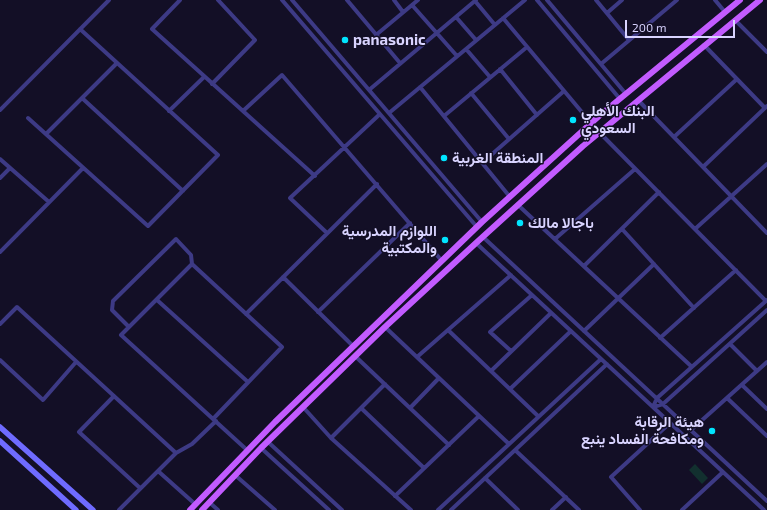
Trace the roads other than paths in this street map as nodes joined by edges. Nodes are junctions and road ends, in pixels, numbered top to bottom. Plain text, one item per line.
1 (109, 0) edge
2 (180, 0) edge
3 (218, 0) edge
4 (282, 0) edge
5 (292, 0) edge
6 (347, 0) edge
7 (394, 0) edge
8 (418, 0) edge
9 (475, 0) edge
10 (525, 0) edge
11 (537, 0) edge
12 (547, 0) edge
13 (596, 0) edge
14 (622, 0) edge
15 (668, 0) edge
16 (677, 0) edge
17 (715, 0) edge
18 (740, 0) edge
19 (760, 0) edge
20 (672, 4) junction
21 (412, 5) junction
22 (403, 12) junction
23 (725, 12) junction
24 (607, 13) junction
25 (456, 17) junction
26 (503, 18) junction
27 (735, 19) junction
28 (495, 25) junction
29 (80, 29) junction
30 (436, 33) junction
31 (376, 35) junction
32 (476, 40) junction
33 (629, 40) junction
34 (704, 45) junction
35 (527, 47) junction
36 (466, 49) junction
37 (767, 52) edge
38 (457, 56) junction
39 (117, 63) junction
40 (400, 63) junction
41 (601, 64) junction
42 (500, 69) junction
43 (204, 77) junction
44 (490, 77) junction
45 (737, 79) junction
46 (212, 84) junction
47 (420, 87) junction
48 (369, 90) junction
49 (564, 91) junction
50 (471, 93) junction
51 (626, 94) junction
52 (82, 98) junction
53 (620, 99) junction
54 (638, 100) junction
55 (766, 107) edge
56 (0, 110) edge
57 (169, 111) junction
58 (243, 112) junction
59 (389, 113) junction
60 (380, 114) junction
61 (537, 115) junction
62 (444, 116) junction
63 (28, 118) dead end
64 (591, 123) junction
65 (600, 132) junction
66 (46, 134) junction
67 (674, 137) junction
68 (509, 139) junction
69 (346, 148) junction
70 (0, 159) edge
71 (482, 162) junction
72 (767, 164) edge
73 (703, 167) junction
74 (10, 168) junction
75 (83, 168) junction
76 (635, 168) junction
77 (315, 176) junction
78 (0, 178) edge
79 (376, 184) junction
80 (183, 191) junction
81 (659, 192) junction
82 (732, 196) junction
83 (510, 197) junction
84 (49, 202) junction
85 (518, 205) junction
86 (482, 222) junction
87 (410, 223) junction
88 (477, 227) junction
89 (622, 229) junction
90 (695, 229) junction
91 (766, 232) edge
92 (327, 233) junction
93 (483, 237) junction
94 (555, 239) junction
95 (476, 243) junction
96 (0, 252) edge
97 (442, 261) junction
98 (192, 264) junction
99 (654, 264) junction
100 (584, 266) junction
101 (736, 270) junction
102 (511, 275) junction
103 (283, 277) junction
104 (532, 295) junction
105 (618, 298) junction
106 (157, 300) junction
107 (766, 300) edge
108 (694, 308) junction
109 (767, 310) edge
110 (318, 312) junction
111 (551, 313) junction
112 (246, 314) junction
113 (0, 324) edge
114 (130, 327) junction
115 (385, 327) junction
116 (448, 330) junction
117 (571, 331) junction
118 (584, 331) junction
119 (660, 338) junction
120 (730, 344) junction
121 (353, 346) junction
122 (511, 351) junction
123 (355, 356) junction
124 (417, 357) junction
125 (601, 358) junction
126 (0, 360) edge
127 (76, 362) junction
128 (767, 362) edge
129 (607, 364) junction
130 (692, 367) junction
131 (491, 371) junction
132 (757, 371) junction
133 (439, 378) junction
134 (248, 382) junction
135 (385, 384) junction
136 (742, 385) junction
137 (510, 390) junction
138 (114, 396) junction
139 (657, 398) junction
140 (727, 398) junction
141 (663, 404) junction
142 (303, 407) junction
143 (653, 407) junction
144 (361, 408) junction
145 (410, 408) junction
146 (767, 409) edge
147 (479, 416) junction
148 (538, 416) junction
149 (214, 420) junction
150 (670, 423) junction
151 (0, 427) edge
152 (691, 430) junction
153 (767, 436) edge
154 (331, 438) junction
155 (0, 441) edge
156 (267, 441) junction
157 (509, 444) junction
158 (449, 445) junction
159 (261, 448) junction
160 (248, 450) junction
161 (515, 450) junction
162 (176, 453) junction
163 (424, 468) junction
164 (158, 471) junction
165 (723, 472) junction
166 (235, 475) junction
167 (485, 478) junction
168 (463, 487) junction
169 (140, 488) junction
170 (469, 493) junction
171 (395, 496) junction
172 (566, 497) junction
173 (767, 501) edge
174 (209, 502) junction
175 (195, 504) junction
176 (456, 508) edge
177 (326, 509) edge
178 (76, 510) edge
179 (93, 510) edge
180 (119, 510) edge
181 (190, 510) edge
182 (202, 510) edge
183 (218, 510) edge
184 (275, 510) edge
185 (342, 510) edge
186 (411, 510) edge
187 (438, 510) edge
188 (451, 510) edge
189 (518, 510) edge
190 (552, 510) edge
191 (579, 510) edge
192 (640, 510) edge
193 (682, 510) edge
194 (764, 510) edge

1 - 29 street
2 - 43 street
3 - 46 street
4 - 60 street
5 - 48 street
6 - 31 street
7 - 22 street
8 - 21 street
9 - 25 street
9 - 28 street
10 - 26 street
11 - 53 street
12 - 41 street
13 - 24 street
14 - 24 street
15 - 20 street
16 - 20 street
17 - 23 street
18 - 23 main road
19 - 27 main road
20 - 33 street
21 - 22 street
21 - 30 street
22 - 31 street
23 - 51 main road
24 - 33 street
25 - 30 street
25 - 32 street
26 - 28 street
26 - 35 street
27 - 34 main road
27 - 37 street
28 - 32 street
29 - 39 street
29 - 56 street
30 - 38 street
30 - 40 street
31 - 40 street
32 - 36 street
33 - 41 street
34 - 45 street
34 - 54 main road
35 - 42 street
35 - 49 street
36 - 38 street
36 - 44 street
38 - 47 street
39 - 52 street
39 - 57 street
40 - 48 street
41 - 51 street
42 - 44 street
42 - 61 street
43 - 46 street
43 - 57 street
44 - 50 street
45 - 55 street
45 - 67 street
46 - 58 street
47 - 59 street
47 - 62 street
48 - 59 street
49 - 61 street
49 - 64 street
50 - 62 street
50 - 68 street
51 - 53 main road
52 - 66 street
52 - 80 street
53 - 64 main road
54 - 65 main road
54 - 67 street
55 - 73 street
57 - 80 street
58 - 69 street
58 - 77 street
59 - 86 street
60 - 69 street
60 - 88 street
61 - 68 street
62 - 71 street
63 - 66 street
64 - 83 main road
65 - 76 street
65 - 85 main road
66 - 75 street
67 - 73 street
68 - 71 street
69 - 77 street
69 - 79 street
70 - 74 street
71 - 83 street
72 - 82 street
73 - 82 street
74 - 78 street
74 - 84 street
75 - 80 street
75 - 84 street
76 - 81 street
76 - 94 street
77 - 92 street
79 - 87 street
79 - 92 street
81 - 89 street
81 - 90 street
82 - 90 street
82 - 91 street
83 - 86 main road
84 - 96 street
85 - 93 main road
85 - 94 street
86 - 88 main road
87 - 97 street
87 - 110 street
88 - 97 main road
89 - 99 street
89 - 100 street
90 - 101 street
92 - 103 street
93 - 95 main road
93 - 118 street
94 - 100 street
95 - 102 street
95 - 115 main road
97 - 121 main road
98 - 106 street
98 - 112 street
98 - 114 street
99 - 105 street
99 - 108 street
100 - 105 street
101 - 107 street
101 - 108 street
102 - 104 street
102 - 116 street
103 - 110 street
103 - 112 street
104 - 111 street
104 - 122 street
105 - 118 street
105 - 119 street
106 - 114 street
106 - 134 street
107 - 130 street
108 - 119 street
109 - 120 street
110 - 121 street
111 - 117 street
111 - 122 street
112 - 134 street
113 - 127 street
114 - 149 street
115 - 123 main road
115 - 124 street
116 - 124 street
116 - 131 street
117 - 125 street
117 - 137 street
118 - 139 street
119 - 130 street
120 - 132 street
120 - 141 street
121 - 160 main road
122 - 131 street
123 - 135 street
123 - 142 main road
124 - 133 street
125 - 129 street
125 - 148 street
126 - 127 street
127 - 138 street
128 - 132 street
129 - 143 street
129 - 161 street
130 - 139 street
131 - 137 street
132 - 136 street
133 - 145 street
133 - 147 street
134 - 149 street
135 - 144 street
135 - 145 street
136 - 140 street
136 - 146 street
137 - 148 street
138 - 162 street
138 - 169 street
139 - 141 street
139 - 143 street
140 - 152 street
140 - 153 street
141 - 143 street
141 - 152 street
142 - 154 street
142 - 156 main road
143 - 150 street
144 - 154 street
144 - 163 street
145 - 158 street
147 - 157 street
147 - 158 street
148 - 157 street
149 - 160 street
149 - 162 street
150 - 165 street
150 - 192 street
151 - 179 main road
152 - 173 street
154 - 171 street
155 - 178 main road
156 - 159 main road
156 - 185 street
157 - 168 street
158 - 163 street
159 - 166 main road
159 - 177 street
160 - 175 main road
161 - 167 street
161 - 172 street
162 - 164 street
163 - 171 street
164 - 169 street
164 - 175 street
165 - 193 street
165 - 194 street
166 - 174 main road
166 - 184 street
167 - 170 street
167 - 189 street
168 - 170 street
168 - 187 street
169 - 180 street
170 - 176 street
171 - 186 street
172 - 190 street
172 - 191 street
174 - 182 main road
174 - 183 street
175 - 181 main road
176 - 188 street

